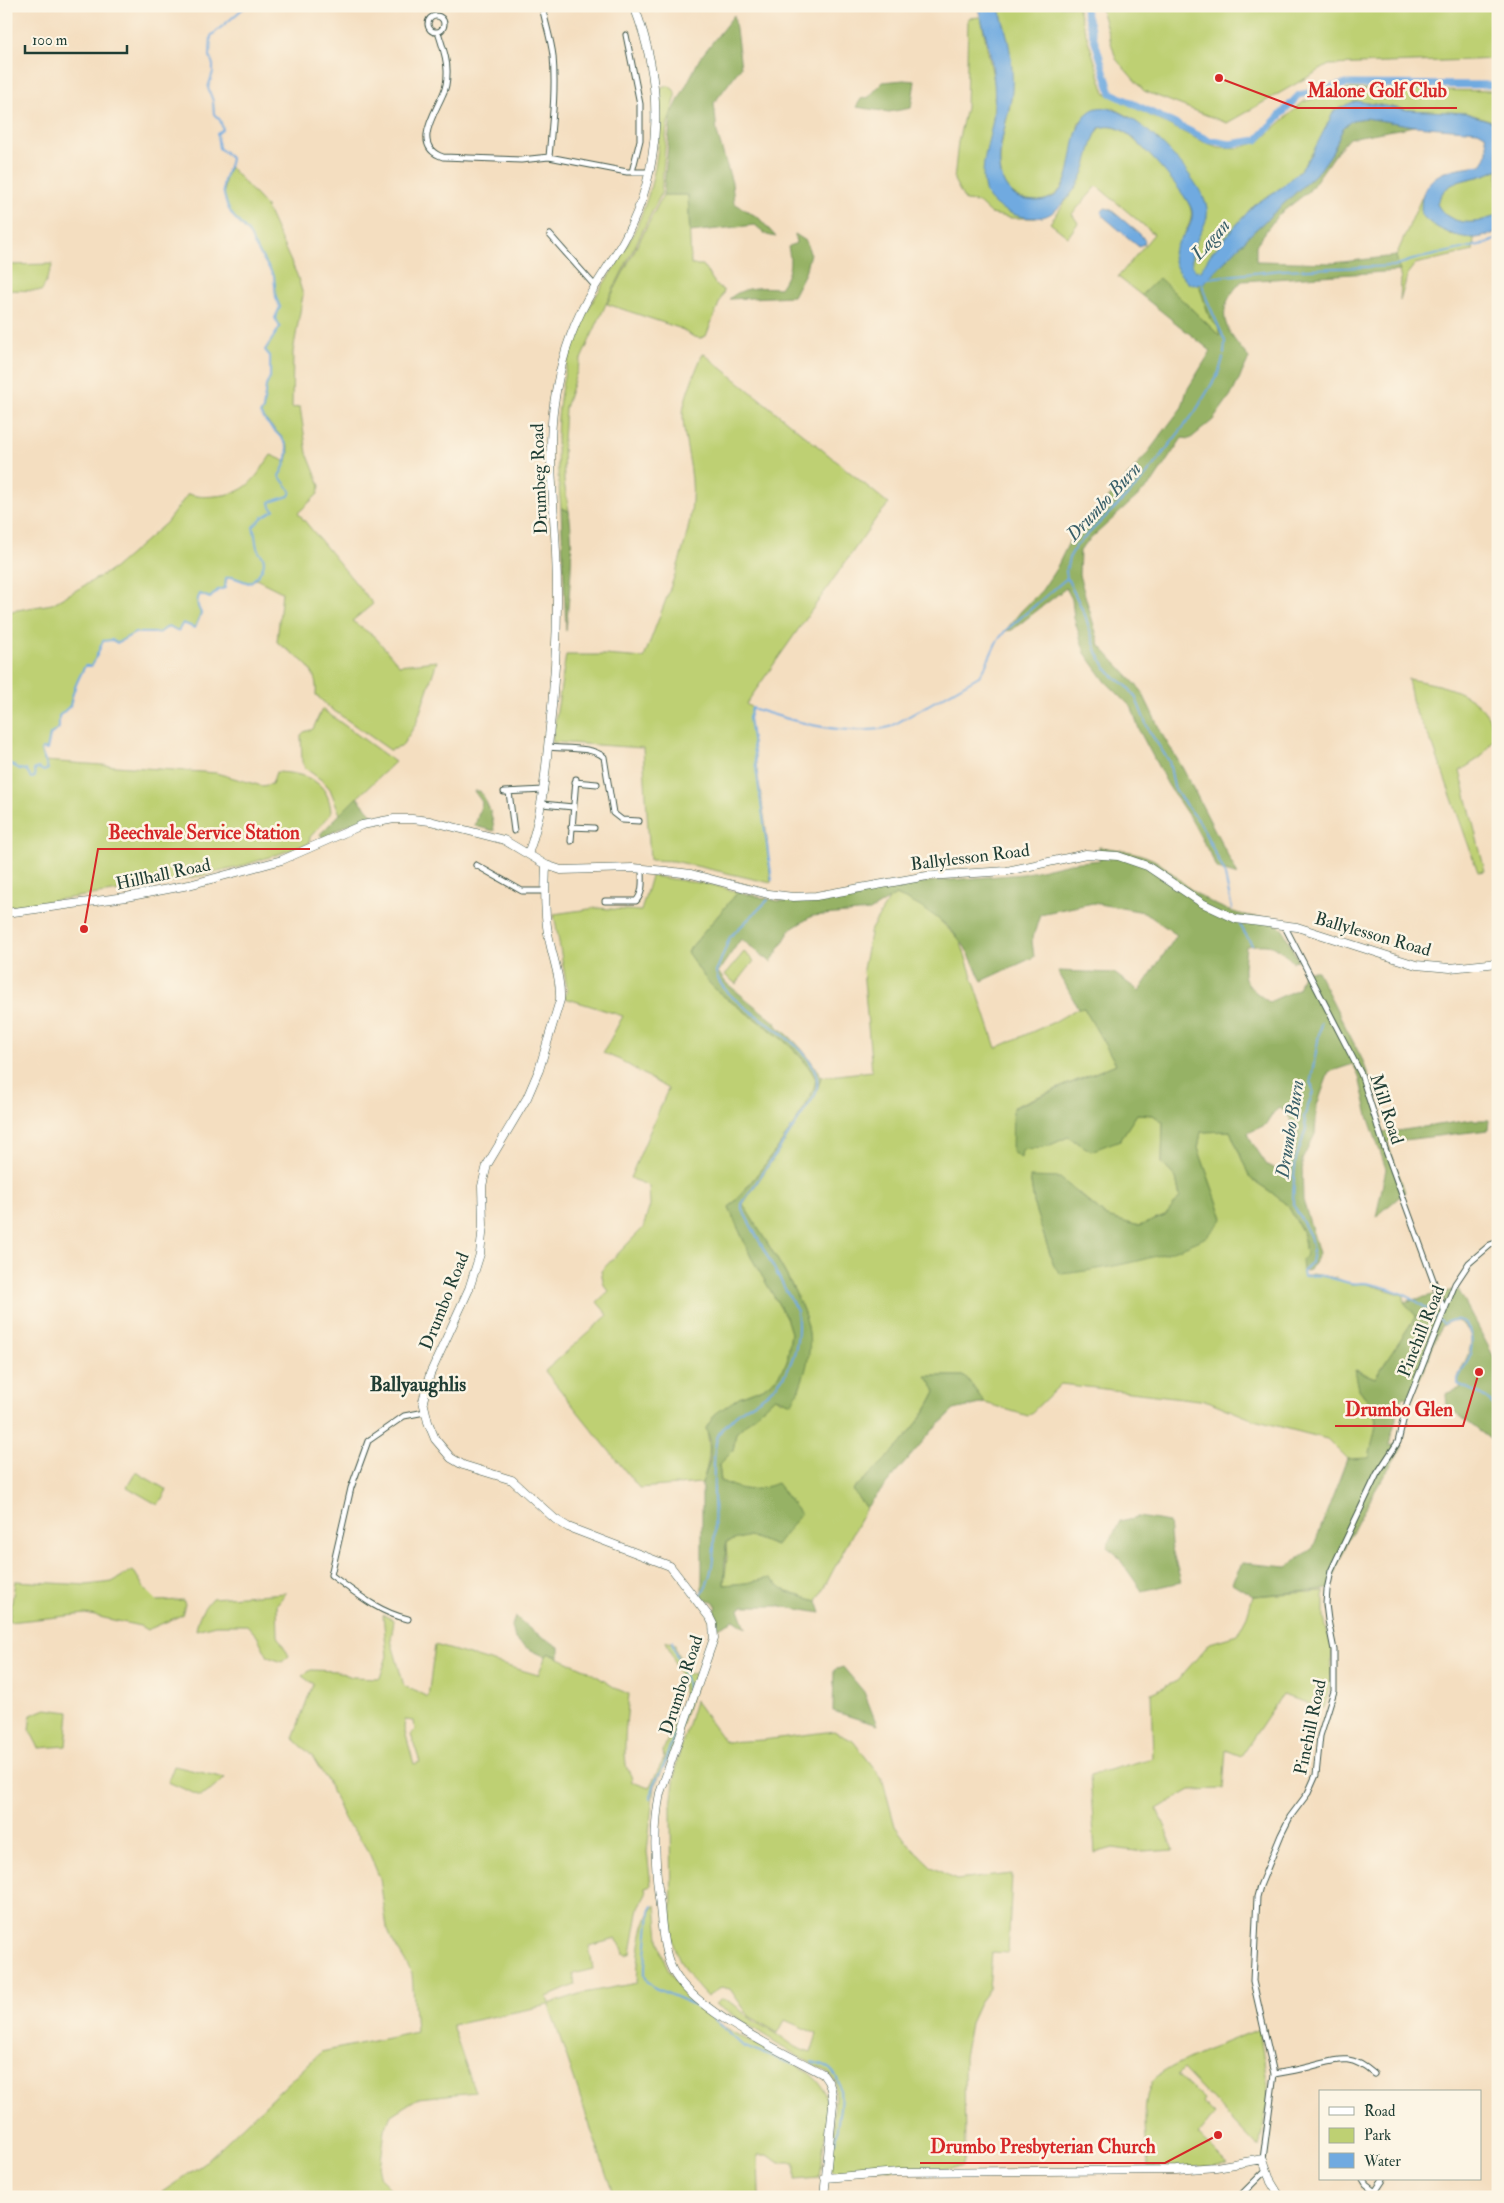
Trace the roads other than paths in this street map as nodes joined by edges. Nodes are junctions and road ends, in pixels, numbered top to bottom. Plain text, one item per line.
1 (542, 6) edge
2 (634, 6) edge
3 (438, 32) dead end
4 (626, 34) dead end
5 (548, 157) junction
6 (632, 172) junction
7 (650, 172) junction
8 (550, 235) dead end
9 (595, 286) junction
10 (548, 747) junction
11 (597, 784) dead end
12 (544, 790) junction
13 (542, 804) junction
14 (573, 807) junction
15 (639, 821) dead end
16 (572, 827) junction
17 (594, 828) dead end
18 (514, 831) dead end
19 (571, 841) dead end
20 (528, 854) junction
21 (476, 864) dead end
22 (546, 865) junction
23 (642, 868) junction
24 (545, 892) junction
25 (605, 901) dead end
26 (6, 913) edge
27 (1284, 924) junction
28 (1498, 963) edge
29 (1498, 1242) edge
30 (1444, 1310) junction
31 (424, 1412) junction
32 (408, 1619) dead end
33 (1274, 2074) junction
34 (1374, 2074) dead end
35 (1263, 2159) junction
36 (1266, 2170) junction
37 (826, 2178) junction
38 (1364, 2180) edge
39 (1383, 2180) edge
40 (6, 2191) edge
41 (1374, 2194) edge
42 (14, 2197) edge
43 (824, 2197) edge
44 (1239, 2197) edge
45 (1280, 2197) edge

1 - 5 street
2 - 7 street, Drumbeg Road
3 - 5 street
4 - 6 street
5 - 6 street
6 - 7 street
7 - 9 street, Drumbeg Road
8 - 9 street
9 - 10 street, Drumbeg Road
10 - 12 street, Drumbeg Road
10 - 15 street
11 - 14 street
12 - 13 street, Drumbeg Road
12 - 18 street
13 - 14 street
13 - 20 street, Drumbeg Road
14 - 16 street
16 - 17 street
16 - 19 street
20 - 22 street, Hillhall Road
20 - 26 street, Hillhall Road
21 - 24 street
22 - 23 street, Ballylesson Road
22 - 24 street, Drumbo Road
23 - 25 street
23 - 27 street, Ballylesson Road
24 - 31 street, Drumbo Road
27 - 28 street, Ballylesson Road
27 - 30 street, Mill Road
29 - 30 street, Pinehill Road
30 - 33 street, Pinehill Road
31 - 32 street
31 - 37 street, Drumbo Road
33 - 34 street
33 - 35 street, Pinehill Road
35 - 36 street
35 - 37 street
36 - 44 street
36 - 45 street
37 - 43 street, Drumbo Road
38 - 41 street
39 - 41 street
40 - 42 street

